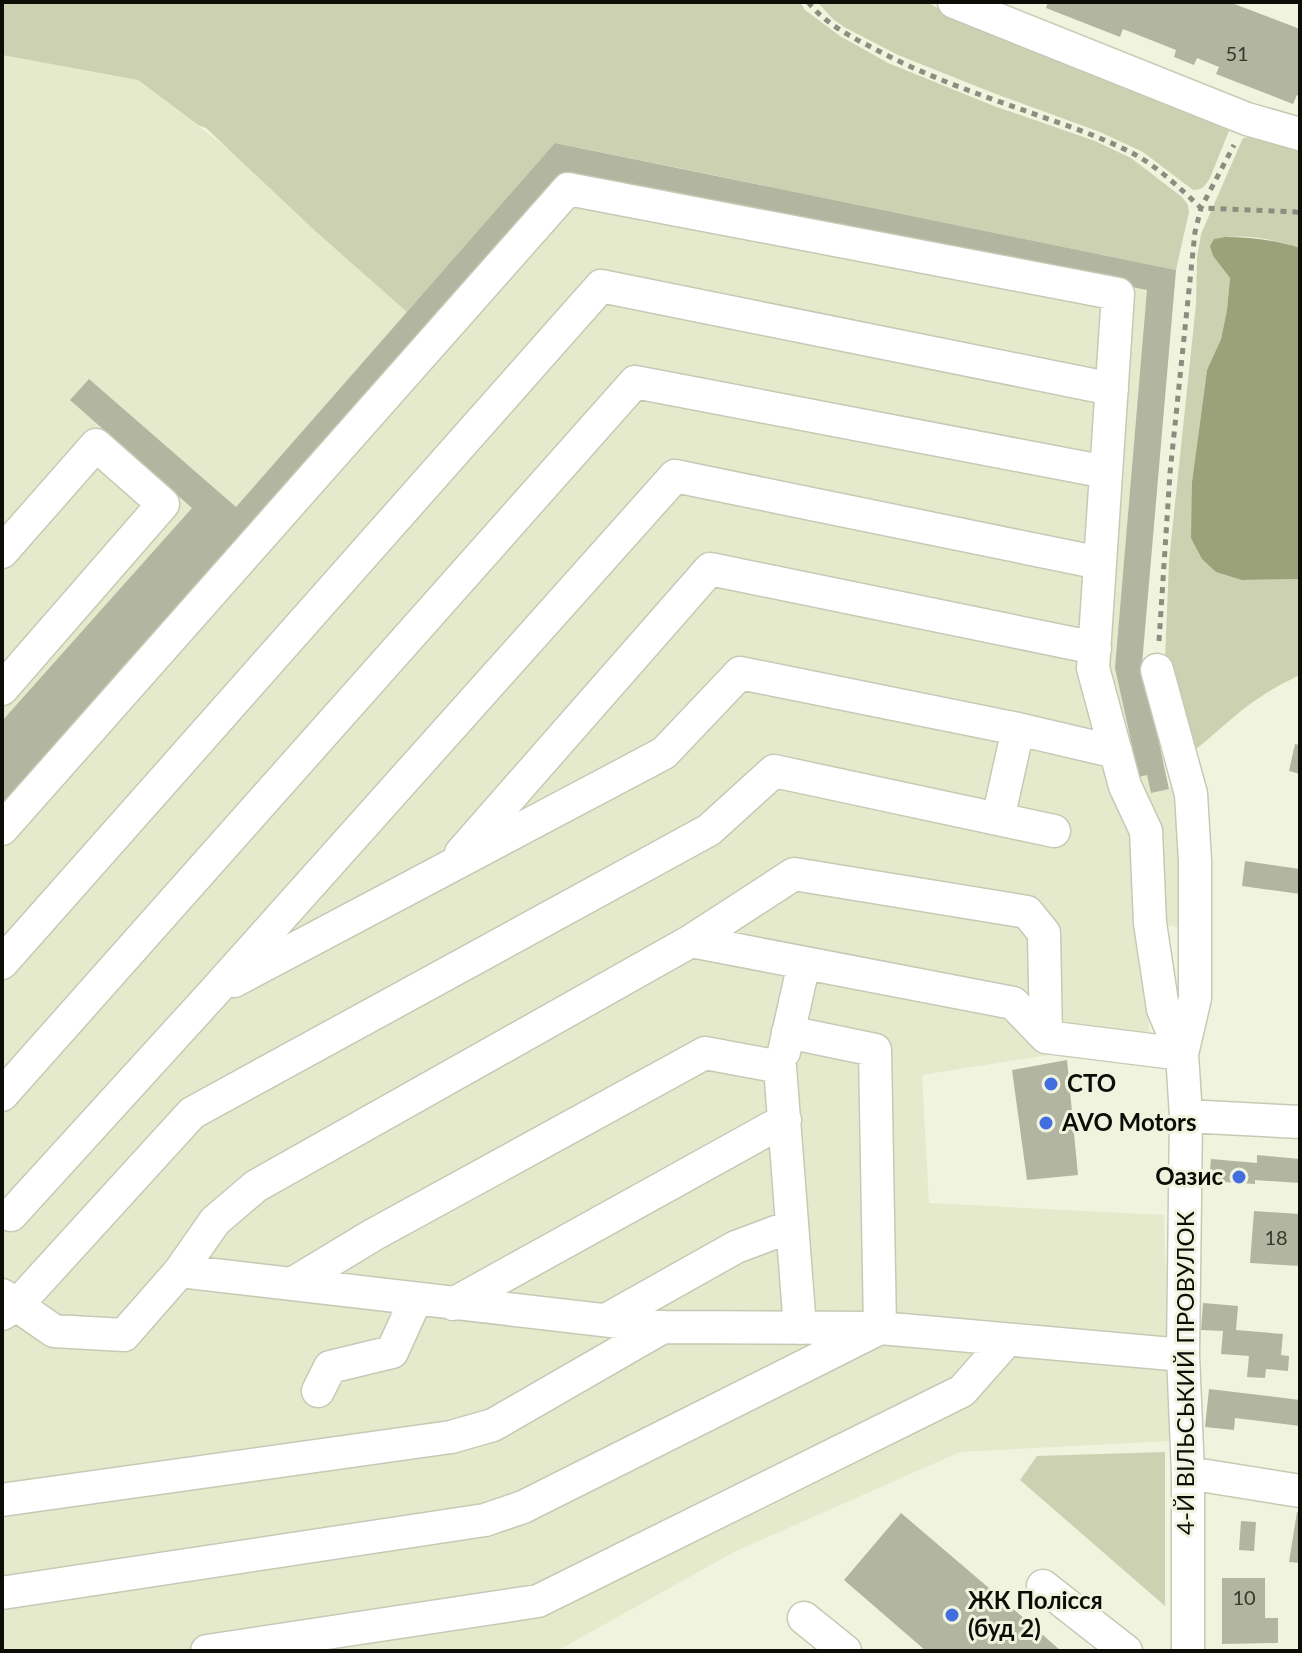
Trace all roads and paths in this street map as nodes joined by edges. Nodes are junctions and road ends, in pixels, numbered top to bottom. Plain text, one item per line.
1 (808, 2) edge
2 (954, 2) edge
3 (1247, 119) junction
4 (1300, 134) edge
5 (1201, 208) junction
6 (1300, 214) edge
7 (1112, 389) junction
8 (1106, 472) junction
9 (2, 552) edge
10 (1100, 563) junction
11 (1095, 648) junction
12 (1157, 670) joint
13 (2, 689) edge
14 (1018, 729) junction
15 (1116, 752) junction
16 (998, 819) junction
17 (2, 829) edge
18 (1054, 831) dead end
19 (448, 868) junction
20 (691, 941) junction
21 (2, 963) edge
22 (804, 963) junction
23 (214, 992) junction
24 (788, 1032) junction
25 (1046, 1037) junction
26 (1182, 1054) junction
27 (780, 1067) junction
28 (2, 1095) edge
29 (1186, 1116) junction
30 (785, 1120) junction
31 (1300, 1122) edge
32 (5, 1216) edge
33 (792, 1226) junction
34 (180, 1271) junction
35 (292, 1284) junction
36 (416, 1299) junction
37 (453, 1304) junction
38 (7, 1305) edge
39 (606, 1320) junction
40 (663, 1327) junction
41 (800, 1328) junction
42 (880, 1328) junction
43 (1007, 1340) junction
44 (1183, 1355) junction
45 (318, 1391) dead end
46 (1188, 1473) junction
47 (1300, 1491) edge
48 (2, 1500) edge
49 (1043, 1586) dead end
50 (2, 1593) edge
51 (804, 1618) dead end
52 (207, 1651) edge
53 (845, 1651) edge
54 (1126, 1651) edge
55 (1188, 1651) edge

1 - 5 path
2 - 3 street
3 - 4 street
3 - 5 path
5 - 6 path
5 - 12 path
7 - 8 street
7 - 17 street
7 - 21 street
8 - 10 street
8 - 28 street
9 - 13 street
10 - 11 street
10 - 23 street
11 - 15 street
11 - 19 street
12 - 26 street, 4-Й ВІЛЬСЬКИЙ ПРОВУЛОК
14 - 15 street
14 - 16 street
14 - 19 street
15 - 26 street
16 - 18 street
16 - 38 street
19 - 23 street
20 - 22 street
20 - 25 street
20 - 34 street
22 - 24 street
22 - 25 street
23 - 32 street
24 - 27 street
24 - 42 street
25 - 26 street
26 - 29 street, 4-Й ВІЛЬСЬКИЙ ПРОВУЛОК
27 - 30 street
27 - 35 street
29 - 31 street
29 - 44 street, 4-Й ВІЛЬСЬКИЙ ПРОВУЛОК
30 - 33 street
30 - 37 street
33 - 39 street
33 - 41 street
34 - 35 street
34 - 38 street
35 - 36 street
36 - 37 street
36 - 45 street
37 - 39 street
39 - 40 street
40 - 41 street
40 - 48 street
41 - 42 street
42 - 43 street
42 - 50 street
43 - 44 street
43 - 52 street
44 - 46 street, 4-Й ВІЛЬСЬКИЙ ПРОВУЛОК
46 - 47 street
46 - 55 street, 4-Й ВІЛЬСЬКИЙ ПРОВУЛОК
49 - 54 street
51 - 53 street

